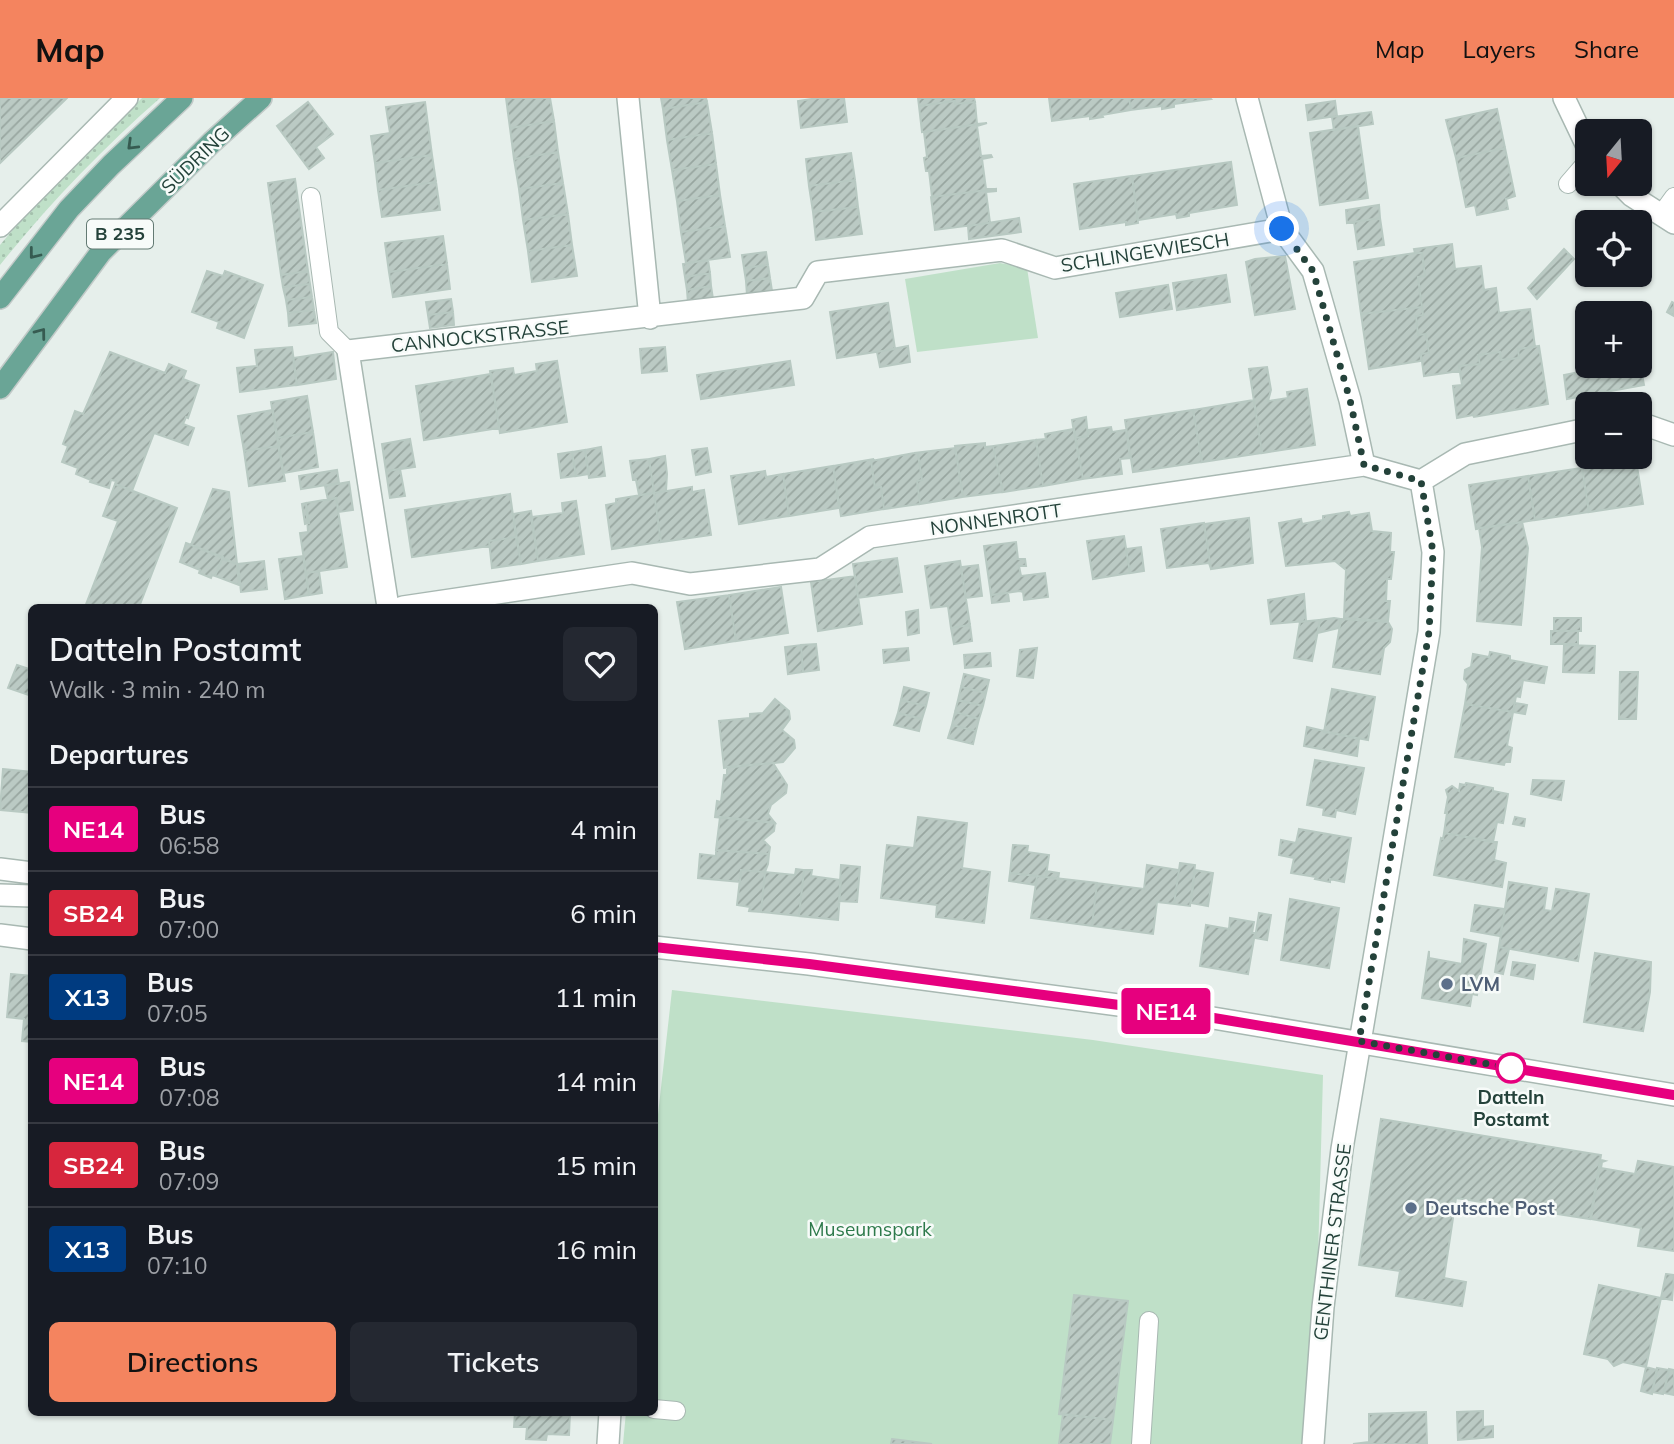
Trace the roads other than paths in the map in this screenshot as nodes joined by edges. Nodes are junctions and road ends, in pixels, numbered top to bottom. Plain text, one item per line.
1 (127, 98) edge
2 (182, 98) edge
3 (261, 98) edge
4 (628, 98) edge
5 (1247, 98) edge
6 (1564, 98) edge
7 (1575, 121) edge
8 (1575, 175) edge
9 (1567, 184) dead end
10 (1632, 196) edge
11 (311, 197) dead end
12 (1674, 197) edge
13 (1667, 219) edge
14 (0, 226) edge
15 (1282, 229) junction
16 (0, 299) edge
17 (650, 318) junction
18 (348, 351) junction
19 (0, 388) edge
20 (1652, 427) edge
21 (1575, 431) edge
22 (1674, 435) edge
23 (1364, 465) junction
24 (1421, 481) junction
25 (388, 604) edge
26 (423, 604) edge
27 (0, 869) edge
28 (28, 872) edge
29 (0, 895) edge
30 (28, 896) edge
31 (0, 935) edge
32 (28, 938) edge
33 (658, 947) edge
34 (1359, 1041) junction
35 (1674, 1095) edge
36 (1149, 1321) dead end
37 (658, 1409) edge
38 (676, 1410) dead end
39 (610, 1416) edge
40 (608, 1444) edge
41 (1141, 1444) edge
42 (1313, 1444) edge

1 - 14 street
2 -> 16 main road, B 235
19 -> 3 main road, SÜDRING / B 235
4 - 17 street
5 - 15 street
6 - 7 street
8 - 9 lane
10 - 13 street
11 - 18 lane
12 - 13 lane
15 - 17 street, SCHLINGEWIESCH
15 - 23 street
17 - 18 street, CANNOCKSTRASSE
18 - 25 street
20 - 22 street
21 - 24 street
23 - 24 street, NONNENROTT
23 - 26 street, NONNENROTT
24 - 34 street, GENTHINER STRASSE
27 - 28 street
29 - 30 street
31 - 32 street
33 - 34 street
34 - 35 street
34 - 42 street, GENTHINER STRASSE
36 - 41 lane
37 - 38 lane
39 - 40 street

